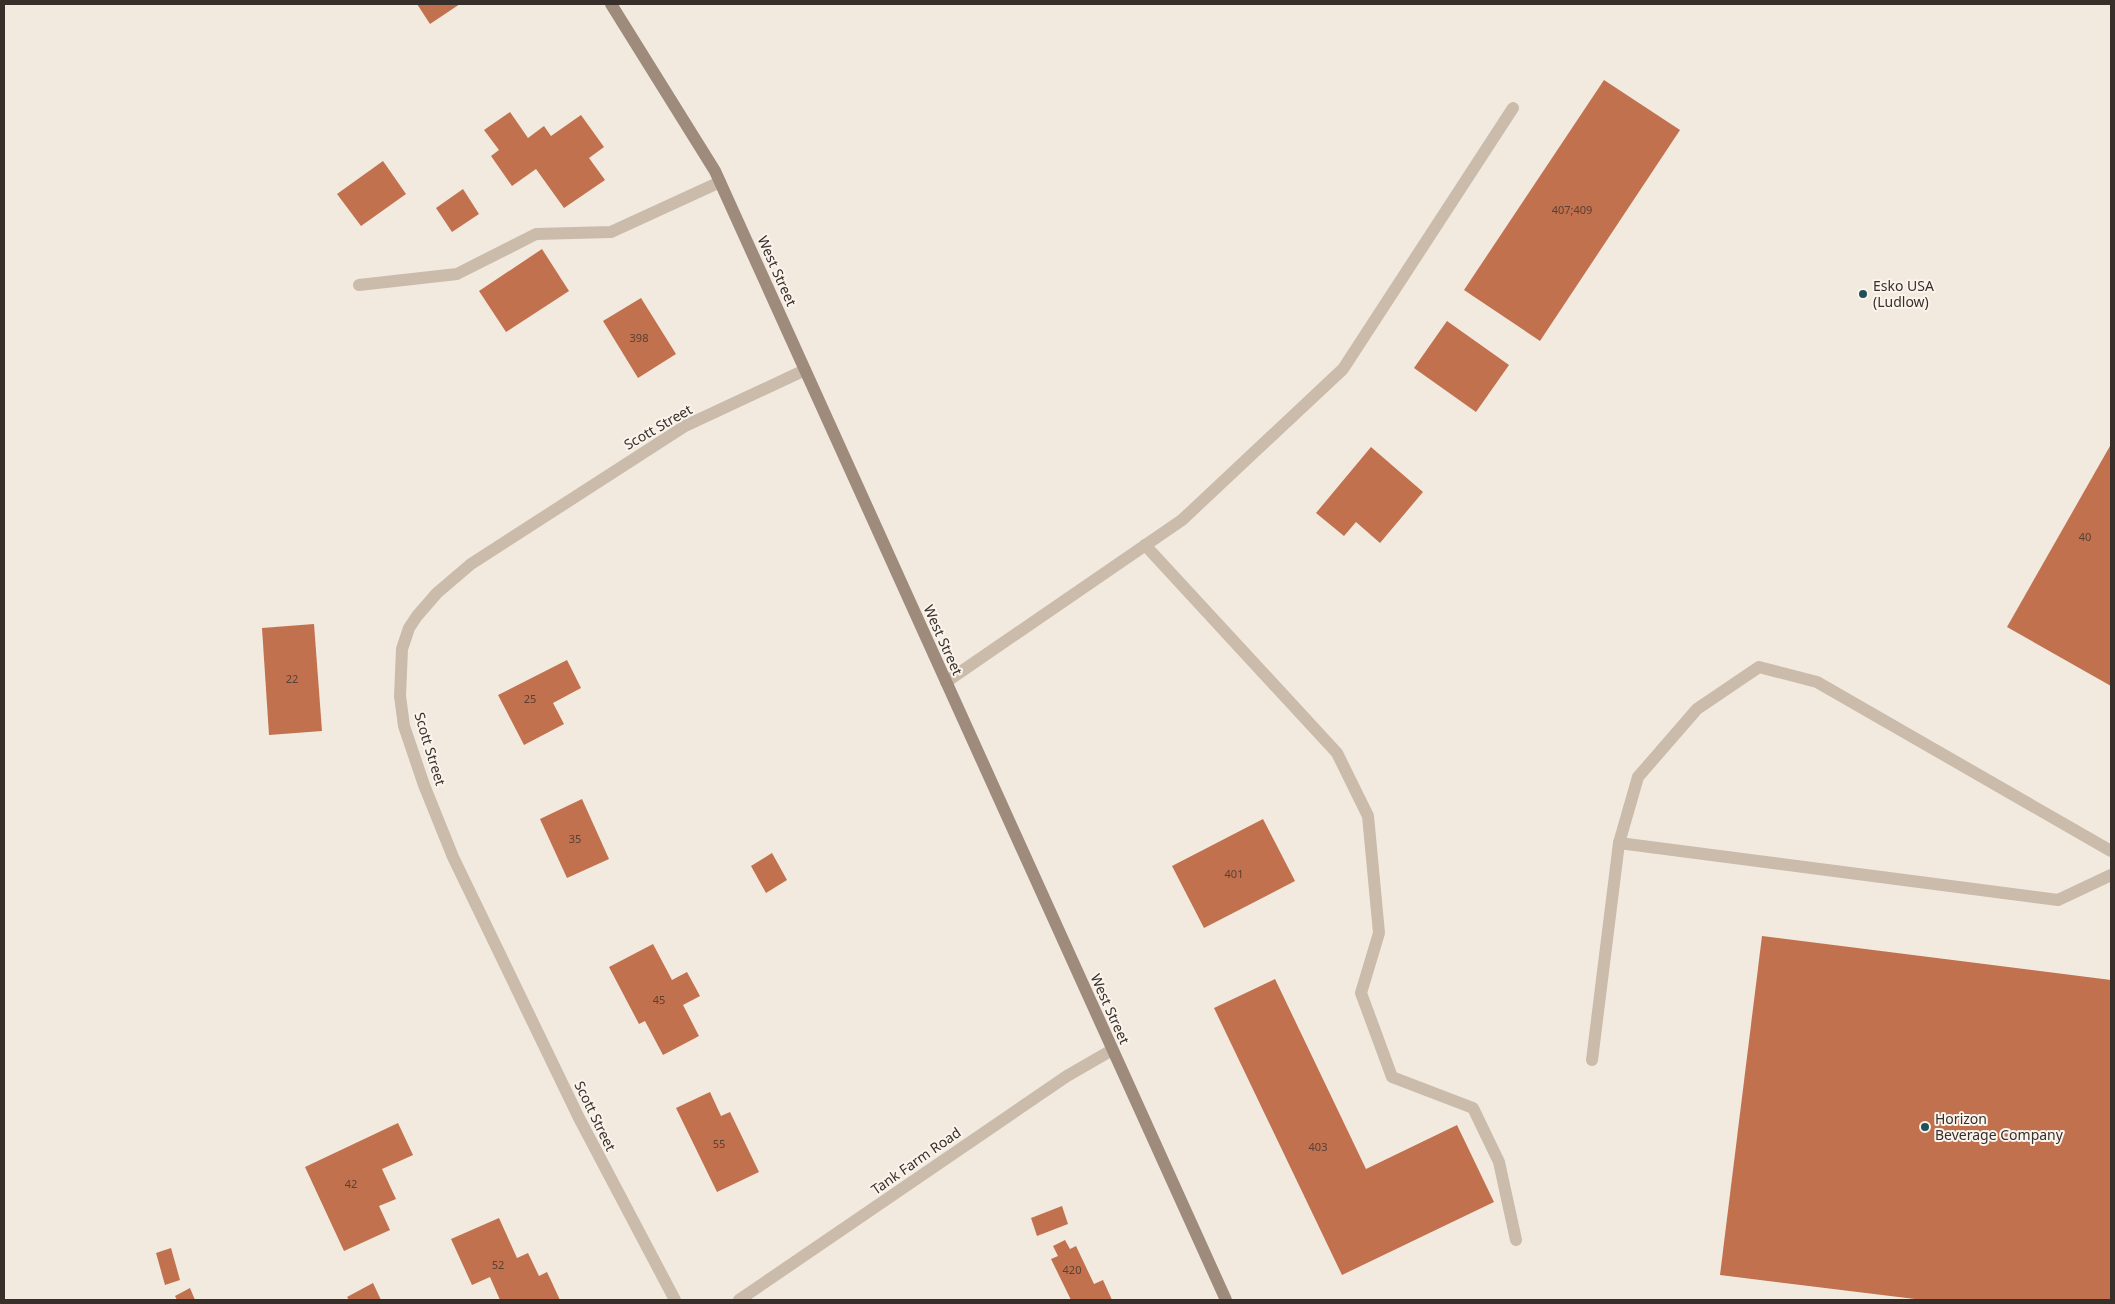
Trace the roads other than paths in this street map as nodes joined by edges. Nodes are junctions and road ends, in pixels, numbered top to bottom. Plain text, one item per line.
1 (611, 4) edge
2 (1513, 108) dead end
3 (720, 182) junction
4 (359, 285) dead end
5 (805, 370) junction
6 (1145, 545) junction
7 (946, 682) junction
8 (1619, 843) junction
9 (2111, 851) edge
10 (2111, 876) edge
11 (1112, 1050) junction
12 (1592, 1060) dead end
13 (1516, 1240) dead end
14 (675, 1300) edge
15 (739, 1300) edge
16 (1226, 1300) edge

1 - 3 main road, West Street
2 - 6 street
3 - 4 street
3 - 5 main road, West Street
5 - 7 main road, West Street
5 - 14 street, Scott Street
6 - 7 street
6 - 13 street
7 - 11 main road, West Street
8 - 9 street
8 - 10 street
8 - 12 street
11 - 15 street, Tank Farm Road
11 - 16 main road, West Street

